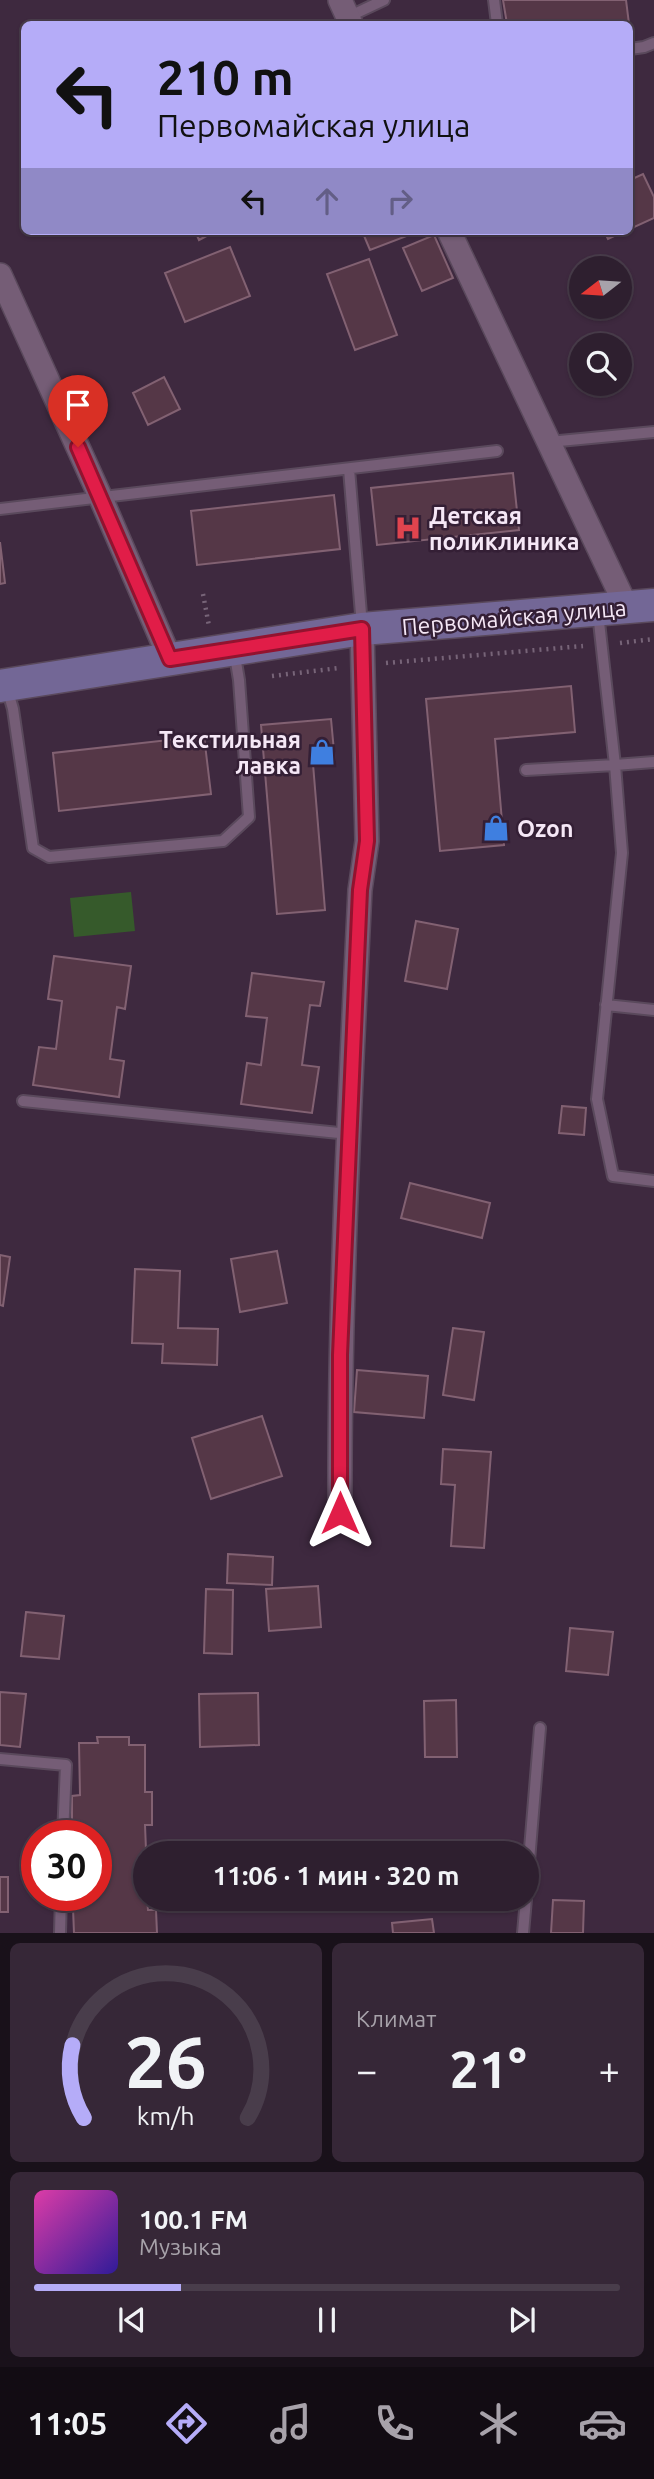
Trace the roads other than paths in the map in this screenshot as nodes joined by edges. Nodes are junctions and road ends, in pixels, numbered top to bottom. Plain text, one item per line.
1 (384, 0) edge
2 (494, 0) edge
3 (346, 14) edge
4 (497, 21) edge
5 (654, 43) edge
6 (633, 49) edge
7 (451, 235) edge
8 (0, 275) edge
9 (654, 432) edge
10 (549, 442) junction
11 (497, 451) dead end
12 (349, 468) junction
13 (100, 496) junction
14 (0, 509) edge
15 (626, 608) edge
16 (362, 629) junction
17 (234, 649) junction
18 (170, 659) junction
19 (3, 686) edge
20 (654, 762) edge
21 (615, 765) junction
22 (526, 771) dead end
23 (606, 1005) junction
24 (654, 1010) edge
25 (23, 1101) dead end
26 (349, 1134) junction
27 (654, 1181) edge
28 (340, 1513) dead end
29 (540, 1728) dead end
30 (0, 1759) edge
31 (64, 1820) edge
32 (531, 1841) edge
33 (61, 1911) edge
34 (525, 1911) edge
35 (60, 1933) edge
36 (523, 1933) edge

1 - 3 lane
2 - 4 lane
5 - 6 lane
7 - 10 street
8 - 13 street
9 - 10 lane
10 - 15 street
11 - 12 lane
12 - 13 lane
12 - 16 lane
13 - 14 lane
13 - 18 street
15 - 16 main road, Первомайская улица
15 - 21 lane
16 - 17 main road, Первомайская улица
16 - 26 street
17 - 18 main road, Первомайская улица
17 - 19 lane
18 - 19 main road, Первомайская улица
20 - 21 lane
21 - 22 lane
21 - 23 lane
23 - 24 lane
23 - 27 lane
25 - 26 lane
26 - 28 street
29 - 32 lane
30 - 31 lane
33 - 35 lane
34 - 36 lane

